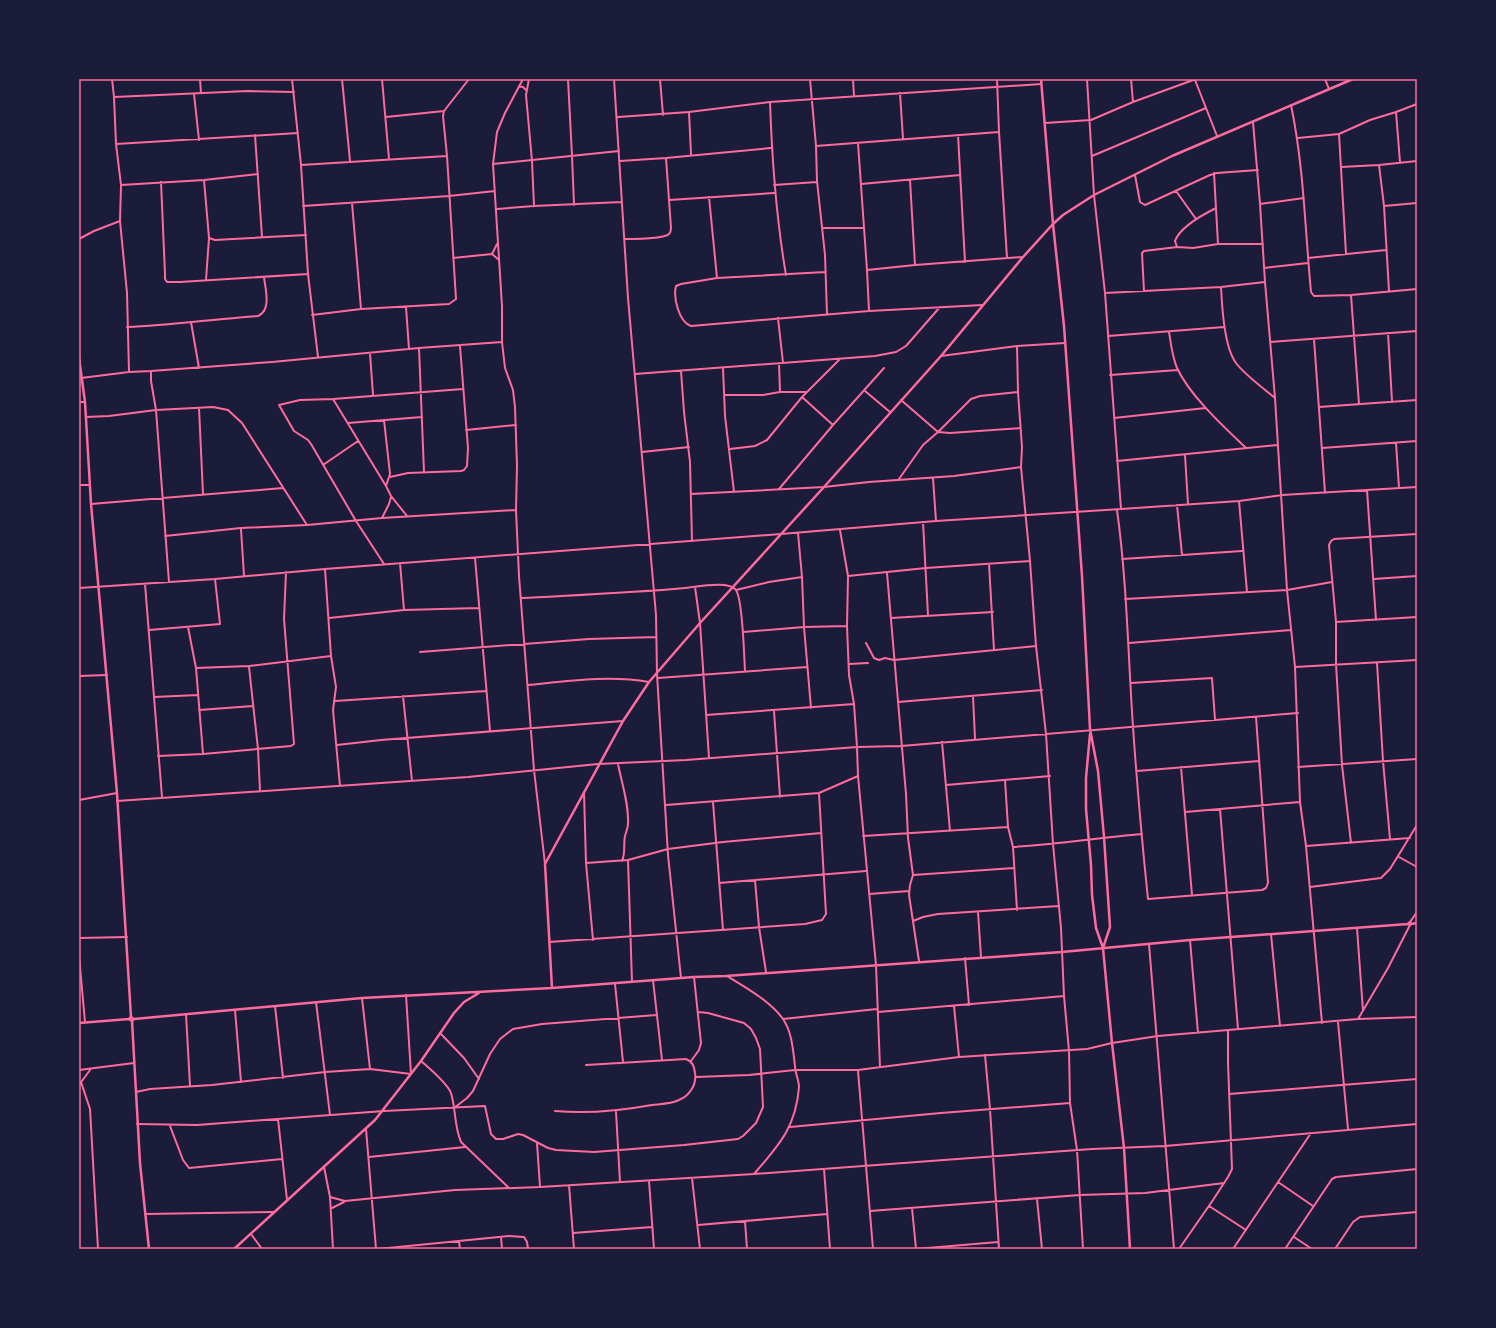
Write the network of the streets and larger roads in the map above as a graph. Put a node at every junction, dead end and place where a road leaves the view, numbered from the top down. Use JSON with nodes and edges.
{"nodes":[{"id":1,"x":112,"y":79,"type":"edge"},
{"id":2,"x":200,"y":79,"type":"edge"},
{"id":3,"x":292,"y":79,"type":"edge"},
{"id":4,"x":342,"y":79,"type":"edge"},
{"id":5,"x":382,"y":79,"type":"edge"},
{"id":6,"x":469,"y":79,"type":"edge"},
{"id":7,"x":523,"y":79,"type":"edge"},
{"id":8,"x":529,"y":79,"type":"edge"},
{"id":9,"x":568,"y":79,"type":"edge"},
{"id":10,"x":614,"y":79,"type":"edge"},
{"id":11,"x":660,"y":79,"type":"edge"},
{"id":12,"x":810,"y":79,"type":"edge"},
{"id":13,"x":853,"y":79,"type":"edge"},
{"id":14,"x":997,"y":79,"type":"edge"},
{"id":15,"x":1041,"y":79,"type":"edge"},
{"id":16,"x":1087,"y":79,"type":"edge"},
{"id":17,"x":1130,"y":79,"type":"edge"},
{"id":18,"x":1195,"y":79,"type":"edge"},
{"id":19,"x":1325,"y":79,"type":"edge"},
{"id":20,"x":1353,"y":79,"type":"edge"},
{"id":21,"x":1041,"y":84,"type":"junction"},
{"id":22,"x":519,"y":86,"type":"junction"},
{"id":23,"x":997,"y":86,"type":"junction"},
{"id":24,"x":1329,"y":89,"type":"junction"},
{"id":25,"x":526,"y":90,"type":"junction"},
{"id":26,"x":294,"y":92,"type":"junction"},
{"id":27,"x":201,"y":93,"type":"junction"},
{"id":28,"x":900,"y":93,"type":"junction"},
{"id":29,"x":194,"y":94,"type":"junction"},
{"id":30,"x":854,"y":96,"type":"junction"},
{"id":31,"x":114,"y":97,"type":"junction"},
{"id":32,"x":811,"y":99,"type":"junction"},
{"id":33,"x":770,"y":102,"type":"junction"},
{"id":34,"x":1133,"y":102,"type":"junction"},
{"id":35,"x":1417,"y":104,"type":"edge"},
{"id":36,"x":1291,"y":105,"type":"junction"},
{"id":37,"x":1206,"y":108,"type":"junction"},
{"id":38,"x":444,"y":110,"type":"junction"},
{"id":39,"x":689,"y":112,"type":"junction"},
{"id":40,"x":1396,"y":112,"type":"junction"},
{"id":41,"x":663,"y":115,"type":"junction"},
{"id":42,"x":386,"y":117,"type":"junction"},
{"id":43,"x":618,"y":117,"type":"junction"},
{"id":44,"x":1091,"y":120,"type":"junction"},
{"id":45,"x":1253,"y":121,"type":"junction"},
{"id":46,"x":1045,"y":123,"type":"junction"},
{"id":47,"x":999,"y":132,"type":"junction"},
{"id":48,"x":298,"y":133,"type":"junction"},
{"id":49,"x":1339,"y":134,"type":"junction"},
{"id":50,"x":255,"y":135,"type":"junction"},
{"id":51,"x":958,"y":135,"type":"junction"},
{"id":52,"x":1217,"y":136,"type":"junction"},
{"id":53,"x":1298,"y":138,"type":"junction"},
{"id":54,"x":903,"y":139,"type":"junction"},
{"id":55,"x":199,"y":140,"type":"junction"},
{"id":56,"x":858,"y":143,"type":"junction"},
{"id":57,"x":116,"y":144,"type":"junction"},
{"id":58,"x":816,"y":146,"type":"junction"},
{"id":59,"x":771,"y":148,"type":"junction"},
{"id":60,"x":619,"y":151,"type":"junction"},
{"id":61,"x":691,"y":154,"type":"junction"},
{"id":62,"x":447,"y":156,"type":"junction"},
{"id":63,"x":572,"y":156,"type":"junction"},
{"id":64,"x":1092,"y":156,"type":"junction"},
{"id":65,"x":666,"y":158,"type":"junction"},
{"id":66,"x":389,"y":159,"type":"junction"},
{"id":67,"x":620,"y":160,"type":"junction"},
{"id":68,"x":532,"y":161,"type":"junction"},
{"id":69,"x":1417,"y":161,"type":"edge"},
{"id":70,"x":350,"y":162,"type":"junction"},
{"id":71,"x":1400,"y":162,"type":"junction"},
{"id":72,"x":493,"y":164,"type":"junction"},
{"id":73,"x":301,"y":165,"type":"junction"},
{"id":74,"x":1379,"y":165,"type":"junction"},
{"id":75,"x":1341,"y":167,"type":"junction"},
{"id":76,"x":1258,"y":170,"type":"junction"},
{"id":77,"x":1214,"y":173,"type":"junction"},
{"id":78,"x":258,"y":174,"type":"junction"},
{"id":79,"x":1134,"y":174,"type":"junction"},
{"id":80,"x":960,"y":175,"type":"junction"},
{"id":81,"x":204,"y":180,"type":"junction"},
{"id":82,"x":910,"y":180,"type":"junction"},
{"id":83,"x":161,"y":182,"type":"junction"},
{"id":84,"x":817,"y":182,"type":"junction"},
{"id":85,"x":861,"y":184,"type":"junction"},
{"id":86,"x":121,"y":185,"type":"junction"},
{"id":87,"x":774,"y":185,"type":"junction"},
{"id":88,"x":495,"y":191,"type":"junction"},
{"id":89,"x":1176,"y":191,"type":"junction"},
{"id":90,"x":774,"y":194,"type":"junction"},
{"id":91,"x":1094,"y":195,"type":"junction"},
{"id":92,"x":449,"y":196,"type":"junction"},
{"id":93,"x":709,"y":197,"type":"junction"},
{"id":94,"x":1304,"y":198,"type":"junction"},
{"id":95,"x":669,"y":200,"type":"junction"},
{"id":96,"x":621,"y":202,"type":"junction"},
{"id":97,"x":352,"y":203,"type":"junction"},
{"id":98,"x":1417,"y":203,"type":"edge"},
{"id":99,"x":1260,"y":204,"type":"junction"},
{"id":100,"x":574,"y":205,"type":"junction"},
{"id":101,"x":303,"y":206,"type":"junction"},
{"id":102,"x":534,"y":206,"type":"junction"},
{"id":103,"x":1384,"y":206,"type":"junction"},
{"id":104,"x":1216,"y":208,"type":"junction"},
{"id":105,"x":496,"y":209,"type":"junction"},
{"id":106,"x":1196,"y":220,"type":"junction"},
{"id":107,"x":120,"y":221,"type":"junction"},
{"id":108,"x":1053,"y":224,"type":"junction"},
{"id":109,"x":822,"y":228,"type":"junction"},
{"id":110,"x":864,"y":228,"type":"junction"},
{"id":111,"x":306,"y":235,"type":"junction"},
{"id":112,"x":262,"y":237,"type":"junction"},
{"id":113,"x":79,"y":238,"type":"edge"},
{"id":114,"x":209,"y":238,"type":"junction"},
{"id":115,"x":624,"y":239,"type":"junction"},
{"id":116,"x":498,"y":243,"type":"junction"},
{"id":117,"x":1218,"y":244,"type":"junction"},
{"id":118,"x":1262,"y":244,"type":"junction"},
{"id":119,"x":1177,"y":247,"type":"junction"},
{"id":120,"x":1386,"y":250,"type":"junction"},
{"id":121,"x":492,"y":254,"type":"junction"},
{"id":122,"x":1346,"y":254,"type":"junction"},
{"id":123,"x":1023,"y":257,"type":"junction"},
{"id":124,"x":453,"y":258,"type":"junction"},
{"id":125,"x":1007,"y":258,"type":"junction"},
{"id":126,"x":1308,"y":258,"type":"junction"},
{"id":127,"x":500,"y":261,"type":"junction"},
{"id":128,"x":965,"y":262,"type":"junction"},
{"id":129,"x":1308,"y":263,"type":"junction"},
{"id":130,"x":915,"y":265,"type":"junction"},
{"id":131,"x":1264,"y":268,"type":"junction"},
{"id":132,"x":867,"y":270,"type":"junction"},
{"id":133,"x":825,"y":272,"type":"junction"},
{"id":134,"x":308,"y":274,"type":"junction"},
{"id":135,"x":786,"y":274,"type":"junction"},
{"id":136,"x":264,"y":277,"type":"junction"},
{"id":137,"x":717,"y":278,"type":"junction"},
{"id":138,"x":206,"y":280,"type":"junction"},
{"id":139,"x":1265,"y":282,"type":"junction"},
{"id":140,"x":1221,"y":287,"type":"junction"},
{"id":141,"x":1417,"y":289,"type":"edge"},
{"id":142,"x":1144,"y":291,"type":"junction"},
{"id":143,"x":1389,"y":291,"type":"junction"},
{"id":144,"x":1105,"y":293,"type":"junction"},
{"id":145,"x":1351,"y":295,"type":"junction"},
{"id":146,"x":983,"y":305,"type":"junction"},
{"id":147,"x":406,"y":307,"type":"junction"},
{"id":148,"x":940,"y":307,"type":"junction"},
{"id":149,"x":361,"y":310,"type":"junction"},
{"id":150,"x":869,"y":311,"type":"junction"},
{"id":151,"x":828,"y":314,"type":"junction"},
{"id":152,"x":312,"y":315,"type":"junction"},
{"id":153,"x":778,"y":318,"type":"junction"},
{"id":154,"x":191,"y":322,"type":"junction"},
{"id":155,"x":127,"y":327,"type":"junction"},
{"id":156,"x":1224,"y":327,"type":"junction"},
{"id":157,"x":1417,"y":330,"type":"edge"},
{"id":158,"x":1169,"y":332,"type":"junction"},
{"id":159,"x":1388,"y":333,"type":"junction"},
{"id":160,"x":1108,"y":336,"type":"junction"},
{"id":161,"x":1354,"y":336,"type":"junction"},
{"id":162,"x":1314,"y":339,"type":"junction"},
{"id":163,"x":502,"y":342,"type":"junction"},
{"id":164,"x":1270,"y":342,"type":"junction"},
{"id":165,"x":1065,"y":343,"type":"junction"},
{"id":166,"x":460,"y":345,"type":"junction"},
{"id":167,"x":1017,"y":346,"type":"junction"},
{"id":168,"x":419,"y":348,"type":"junction"},
{"id":169,"x":409,"y":349,"type":"junction"},
{"id":170,"x":370,"y":353,"type":"junction"},
{"id":171,"x":941,"y":356,"type":"junction"},
{"id":172,"x":318,"y":357,"type":"junction"},
{"id":173,"x":79,"y":358,"type":"edge"},
{"id":174,"x":840,"y":358,"type":"junction"},
{"id":175,"x":779,"y":363,"type":"junction"},
{"id":176,"x":783,"y":363,"type":"junction"},
{"id":177,"x":199,"y":368,"type":"junction"},
{"id":178,"x":723,"y":368,"type":"junction"},
{"id":179,"x":884,"y":368,"type":"dead end"},
{"id":180,"x":1178,"y":370,"type":"junction"},
{"id":181,"x":151,"y":371,"type":"junction"},
{"id":182,"x":681,"y":371,"type":"junction"},
{"id":183,"x":129,"y":372,"type":"junction"},
{"id":184,"x":635,"y":374,"type":"junction"},
{"id":185,"x":1110,"y":375,"type":"junction"},
{"id":186,"x":81,"y":378,"type":"junction"},
{"id":187,"x":463,"y":389,"type":"junction"},
{"id":188,"x":865,"y":391,"type":"junction"},
{"id":189,"x":421,"y":392,"type":"junction"},
{"id":190,"x":780,"y":392,"type":"junction"},
{"id":191,"x":808,"y":392,"type":"junction"},
{"id":192,"x":1018,"y":392,"type":"junction"},
{"id":193,"x":725,"y":395,"type":"junction"},
{"id":194,"x":373,"y":396,"type":"junction"},
{"id":195,"x":802,"y":397,"type":"junction"},
{"id":196,"x":1275,"y":398,"type":"junction"},
{"id":197,"x":333,"y":399,"type":"junction"},
{"id":198,"x":901,"y":400,"type":"junction"},
{"id":199,"x":1417,"y":400,"type":"edge"},
{"id":200,"x":79,"y":402,"type":"edge"},
{"id":201,"x":85,"y":402,"type":"junction"},
{"id":202,"x":1392,"y":402,"type":"junction"},
{"id":203,"x":1359,"y":404,"type":"junction"},
{"id":204,"x":1319,"y":407,"type":"junction"},
{"id":205,"x":199,"y":408,"type":"junction"},
{"id":206,"x":1206,"y":408,"type":"junction"},
{"id":207,"x":156,"y":410,"type":"junction"},
{"id":208,"x":890,"y":412,"type":"junction"},
{"id":209,"x":86,"y":417,"type":"junction"},
{"id":210,"x":422,"y":417,"type":"junction"},
{"id":211,"x":1114,"y":418,"type":"junction"},
{"id":212,"x":384,"y":420,"type":"junction"},
{"id":213,"x":348,"y":423,"type":"junction"},
{"id":214,"x":516,"y":424,"type":"junction"},
{"id":215,"x":833,"y":425,"type":"junction"},
{"id":216,"x":1020,"y":428,"type":"junction"},
{"id":217,"x":466,"y":430,"type":"junction"},
{"id":218,"x":938,"y":432,"type":"junction"},
{"id":219,"x":359,"y":440,"type":"junction"},
{"id":220,"x":1417,"y":441,"type":"edge"},
{"id":221,"x":1396,"y":443,"type":"junction"},
{"id":222,"x":1277,"y":445,"type":"junction"},
{"id":223,"x":689,"y":447,"type":"junction"},
{"id":224,"x":1246,"y":448,"type":"junction"},
{"id":225,"x":1322,"y":448,"type":"junction"},
{"id":226,"x":730,"y":449,"type":"junction"},
{"id":227,"x":642,"y":452,"type":"junction"},
{"id":228,"x":1185,"y":455,"type":"junction"},
{"id":229,"x":1117,"y":461,"type":"junction"},
{"id":230,"x":323,"y":465,"type":"junction"},
{"id":231,"x":1021,"y":466,"type":"junction"},
{"id":232,"x":424,"y":472,"type":"junction"},
{"id":233,"x":390,"y":477,"type":"junction"},
{"id":234,"x":933,"y":478,"type":"junction"},
{"id":235,"x":899,"y":479,"type":"junction"},
{"id":236,"x":90,"y":484,"type":"junction"},
{"id":237,"x":79,"y":485,"type":"edge"},
{"id":238,"x":386,"y":486,"type":"junction"},
{"id":239,"x":824,"y":487,"type":"junction"},
{"id":240,"x":1417,"y":487,"type":"edge"},
{"id":241,"x":283,"y":488,"type":"junction"},
{"id":242,"x":1399,"y":488,"type":"junction"},
{"id":243,"x":779,"y":489,"type":"junction"},
{"id":244,"x":1367,"y":490,"type":"junction"},
{"id":245,"x":734,"y":492,"type":"junction"},
{"id":246,"x":1325,"y":493,"type":"junction"},
{"id":247,"x":203,"y":494,"type":"junction"},
{"id":248,"x":691,"y":494,"type":"junction"},
{"id":249,"x":1282,"y":495,"type":"junction"},
{"id":250,"x":391,"y":496,"type":"junction"},
{"id":251,"x":162,"y":498,"type":"junction"},
{"id":252,"x":1239,"y":501,"type":"junction"},
{"id":253,"x":91,"y":504,"type":"junction"},
{"id":254,"x":1188,"y":504,"type":"junction"},
{"id":255,"x":1177,"y":505,"type":"junction"},
{"id":256,"x":1121,"y":509,"type":"junction"},
{"id":257,"x":516,"y":510,"type":"junction"},
{"id":258,"x":1117,"y":510,"type":"junction"},
{"id":259,"x":1078,"y":512,"type":"junction"},
{"id":260,"x":1026,"y":515,"type":"junction"},
{"id":261,"x":407,"y":517,"type":"junction"},
{"id":262,"x":382,"y":518,"type":"junction"},
{"id":263,"x":356,"y":521,"type":"junction"},
{"id":264,"x":936,"y":521,"type":"junction"},
{"id":265,"x":923,"y":522,"type":"junction"},
{"id":266,"x":308,"y":525,"type":"junction"},
{"id":267,"x":241,"y":528,"type":"junction"},
{"id":268,"x":840,"y":530,"type":"junction"},
{"id":269,"x":798,"y":533,"type":"junction"},
{"id":270,"x":782,"y":534,"type":"junction"},
{"id":271,"x":1417,"y":534,"type":"edge"},
{"id":272,"x":165,"y":536,"type":"junction"},
{"id":273,"x":1371,"y":536,"type":"junction"},
{"id":274,"x":692,"y":541,"type":"junction"},
{"id":275,"x":650,"y":544,"type":"junction"},
{"id":276,"x":1242,"y":551,"type":"junction"},
{"id":277,"x":518,"y":555,"type":"junction"},
{"id":278,"x":1182,"y":555,"type":"junction"},
{"id":279,"x":475,"y":558,"type":"junction"},
{"id":280,"x":1122,"y":559,"type":"junction"},
{"id":281,"x":1030,"y":561,"type":"junction"},
{"id":282,"x":400,"y":563,"type":"junction"},
{"id":283,"x":384,"y":564,"type":"junction"},
{"id":284,"x":989,"y":564,"type":"junction"},
{"id":285,"x":926,"y":568,"type":"junction"},
{"id":286,"x":325,"y":569,"type":"junction"},
{"id":287,"x":286,"y":572,"type":"junction"},
{"id":288,"x":887,"y":573,"type":"junction"},
{"id":289,"x":244,"y":576,"type":"junction"},
{"id":290,"x":848,"y":576,"type":"junction"},
{"id":291,"x":1417,"y":576,"type":"edge"},
{"id":292,"x":802,"y":577,"type":"junction"},
{"id":293,"x":215,"y":579,"type":"junction"},
{"id":294,"x":1374,"y":579,"type":"junction"},
{"id":295,"x":169,"y":582,"type":"junction"},
{"id":296,"x":1332,"y":582,"type":"junction"},
{"id":297,"x":145,"y":584,"type":"junction"},
{"id":298,"x":732,"y":586,"type":"junction"},
{"id":299,"x":695,"y":587,"type":"junction"},
{"id":300,"x":79,"y":588,"type":"edge"},
{"id":301,"x":99,"y":588,"type":"junction"},
{"id":302,"x":736,"y":590,"type":"junction"},
{"id":303,"x":1287,"y":590,"type":"junction"},
{"id":304,"x":653,"y":591,"type":"junction"},
{"id":305,"x":1246,"y":592,"type":"junction"},
{"id":306,"x":521,"y":598,"type":"junction"},
{"id":307,"x":1125,"y":600,"type":"junction"},
{"id":308,"x":479,"y":608,"type":"junction"},
{"id":309,"x":404,"y":610,"type":"junction"},
{"id":310,"x":993,"y":612,"type":"junction"},
{"id":311,"x":928,"y":615,"type":"junction"},
{"id":312,"x":1417,"y":617,"type":"edge"},
{"id":313,"x":329,"y":618,"type":"junction"},
{"id":314,"x":891,"y":618,"type":"junction"},
{"id":315,"x":1376,"y":620,"type":"junction"},
{"id":316,"x":1336,"y":622,"type":"junction"},
{"id":317,"x":700,"y":623,"type":"junction"},
{"id":318,"x":847,"y":626,"type":"junction"},
{"id":319,"x":188,"y":627,"type":"junction"},
{"id":320,"x":804,"y":627,"type":"junction"},
{"id":321,"x":148,"y":630,"type":"junction"},
{"id":322,"x":1292,"y":630,"type":"junction"},
{"id":323,"x":743,"y":632,"type":"junction"},
{"id":324,"x":656,"y":637,"type":"junction"},
{"id":325,"x":866,"y":643,"type":"dead end"},
{"id":326,"x":1129,"y":643,"type":"junction"},
{"id":327,"x":525,"y":644,"type":"junction"},
{"id":328,"x":1036,"y":646,"type":"junction"},
{"id":329,"x":482,"y":647,"type":"junction"},
{"id":330,"x":994,"y":650,"type":"junction"},
{"id":331,"x":420,"y":652,"type":"dead end"},
{"id":332,"x":331,"y":656,"type":"junction"},
{"id":333,"x":894,"y":660,"type":"junction"},
{"id":334,"x":1417,"y":660,"type":"edge"},
{"id":335,"x":288,"y":663,"type":"junction"},
{"id":336,"x":868,"y":663,"type":"dead end"},
{"id":337,"x":1377,"y":663,"type":"junction"},
{"id":338,"x":849,"y":664,"type":"junction"},
{"id":339,"x":1336,"y":664,"type":"junction"},
{"id":340,"x":249,"y":666,"type":"junction"},
{"id":341,"x":807,"y":667,"type":"junction"},
{"id":342,"x":1295,"y":667,"type":"junction"},
{"id":343,"x":196,"y":668,"type":"junction"},
{"id":344,"x":745,"y":671,"type":"junction"},
{"id":345,"x":657,"y":674,"type":"junction"},
{"id":346,"x":703,"y":674,"type":"junction"},
{"id":347,"x":107,"y":675,"type":"junction"},
{"id":348,"x":79,"y":676,"type":"edge"},
{"id":349,"x":658,"y":678,"type":"junction"},
{"id":350,"x":649,"y":682,"type":"junction"},
{"id":351,"x":1131,"y":683,"type":"junction"},
{"id":352,"x":528,"y":685,"type":"junction"},
{"id":353,"x":1042,"y":690,"type":"junction"},
{"id":354,"x":486,"y":691,"type":"junction"},
{"id":355,"x":198,"y":694,"type":"junction"},
{"id":356,"x":403,"y":696,"type":"junction"},
{"id":357,"x":973,"y":696,"type":"junction"},
{"id":358,"x":154,"y":697,"type":"junction"},
{"id":359,"x":335,"y":701,"type":"junction"},
{"id":360,"x":898,"y":702,"type":"junction"},
{"id":361,"x":854,"y":704,"type":"junction"},
{"id":362,"x":253,"y":706,"type":"junction"},
{"id":363,"x":811,"y":708,"type":"junction"},
{"id":364,"x":199,"y":710,"type":"junction"},
{"id":365,"x":774,"y":710,"type":"junction"},
{"id":366,"x":1298,"y":714,"type":"junction"},
{"id":367,"x":706,"y":715,"type":"junction"},
{"id":368,"x":1256,"y":717,"type":"junction"},
{"id":369,"x":1215,"y":720,"type":"junction"},
{"id":370,"x":623,"y":721,"type":"junction"},
{"id":371,"x":1133,"y":726,"type":"junction"},
{"id":372,"x":532,"y":727,"type":"junction"},
{"id":373,"x":1090,"y":729,"type":"junction"},
{"id":374,"x":490,"y":731,"type":"junction"},
{"id":375,"x":1046,"y":734,"type":"junction"},
{"id":376,"x":408,"y":738,"type":"junction"},
{"id":377,"x":975,"y":740,"type":"junction"},
{"id":378,"x":942,"y":742,"type":"junction"},
{"id":379,"x":337,"y":745,"type":"junction"},
{"id":380,"x":901,"y":746,"type":"junction"},
{"id":381,"x":857,"y":747,"type":"junction"},
{"id":382,"x":258,"y":750,"type":"junction"},
{"id":383,"x":776,"y":753,"type":"junction"},
{"id":384,"x":203,"y":754,"type":"junction"},
{"id":385,"x":158,"y":756,"type":"junction"},
{"id":386,"x":710,"y":758,"type":"junction"},
{"id":387,"x":1417,"y":758,"type":"edge"},
{"id":388,"x":663,"y":761,"type":"junction"},
{"id":389,"x":1258,"y":761,"type":"junction"},
{"id":390,"x":1383,"y":761,"type":"junction"},
{"id":391,"x":598,"y":764,"type":"junction"},
{"id":392,"x":618,"y":764,"type":"junction"},
{"id":393,"x":1342,"y":765,"type":"junction"},
{"id":394,"x":1298,"y":767,"type":"junction"},
{"id":395,"x":1181,"y":768,"type":"junction"},
{"id":396,"x":534,"y":770,"type":"junction"},
{"id":397,"x":1137,"y":771,"type":"junction"},
{"id":398,"x":858,"y":776,"type":"junction"},
{"id":399,"x":1050,"y":776,"type":"junction"},
{"id":400,"x":1005,"y":780,"type":"junction"},
{"id":401,"x":412,"y":781,"type":"junction"},
{"id":402,"x":946,"y":784,"type":"junction"},
{"id":403,"x":340,"y":786,"type":"junction"},
{"id":404,"x":260,"y":791,"type":"junction"},
{"id":405,"x":584,"y":793,"type":"junction"},
{"id":406,"x":819,"y":793,"type":"junction"},
{"id":407,"x":117,"y":794,"type":"junction"},
{"id":408,"x":162,"y":797,"type":"junction"},
{"id":409,"x":780,"y":797,"type":"junction"},
{"id":410,"x":79,"y":800,"type":"edge"},
{"id":411,"x":118,"y":801,"type":"junction"},
{"id":412,"x":713,"y":802,"type":"junction"},
{"id":413,"x":1300,"y":802,"type":"junction"},
{"id":414,"x":666,"y":805,"type":"junction"},
{"id":415,"x":1261,"y":806,"type":"junction"},
{"id":416,"x":1220,"y":809,"type":"junction"},
{"id":417,"x":1185,"y":812,"type":"junction"},
{"id":418,"x":1417,"y":825,"type":"edge"},
{"id":419,"x":1008,"y":827,"type":"junction"},
{"id":420,"x":950,"y":831,"type":"junction"},
{"id":421,"x":821,"y":833,"type":"junction"},
{"id":422,"x":907,"y":834,"type":"junction"},
{"id":423,"x":1142,"y":834,"type":"junction"},
{"id":424,"x":863,"y":836,"type":"junction"},
{"id":425,"x":1104,"y":837,"type":"junction"},
{"id":426,"x":1410,"y":838,"type":"junction"},
{"id":427,"x":1390,"y":839,"type":"junction"},
{"id":428,"x":1088,"y":840,"type":"junction"},
{"id":429,"x":716,"y":843,"type":"junction"},
{"id":430,"x":1351,"y":843,"type":"junction"},
{"id":431,"x":1053,"y":844,"type":"junction"},
{"id":432,"x":1306,"y":846,"type":"junction"},
{"id":433,"x":1013,"y":847,"type":"junction"},
{"id":434,"x":668,"y":849,"type":"junction"},
{"id":435,"x":1399,"y":857,"type":"junction"},
{"id":436,"x":628,"y":860,"type":"junction"},
{"id":437,"x":622,"y":861,"type":"junction"},
{"id":438,"x":586,"y":863,"type":"junction"},
{"id":439,"x":545,"y":864,"type":"junction"},
{"id":440,"x":1417,"y":867,"type":"edge"},
{"id":441,"x":1014,"y":868,"type":"junction"},
{"id":442,"x":866,"y":871,"type":"junction"},
{"id":443,"x":825,"y":875,"type":"junction"},
{"id":444,"x":913,"y":875,"type":"junction"},
{"id":445,"x":755,"y":880,"type":"junction"},
{"id":446,"x":720,"y":883,"type":"junction"},
{"id":447,"x":1310,"y":887,"type":"junction"},
{"id":448,"x":909,"y":891,"type":"junction"},
{"id":449,"x":1227,"y":893,"type":"junction"},
{"id":450,"x":868,"y":894,"type":"junction"},
{"id":451,"x":1192,"y":895,"type":"junction"},
{"id":452,"x":1059,"y":906,"type":"junction"},
{"id":453,"x":1017,"y":910,"type":"junction"},
{"id":454,"x":978,"y":912,"type":"junction"},
{"id":455,"x":1417,"y":912,"type":"edge"},
{"id":456,"x":913,"y":921,"type":"junction"},
{"id":457,"x":1417,"y":923,"type":"edge"},
{"id":458,"x":1410,"y":924,"type":"junction"},
{"id":459,"x":759,"y":928,"type":"junction"},
{"id":460,"x":1357,"y":928,"type":"junction"},
{"id":461,"x":722,"y":931,"type":"junction"},
{"id":462,"x":1314,"y":932,"type":"junction"},
{"id":463,"x":677,"y":934,"type":"junction"},
{"id":464,"x":1271,"y":934,"type":"junction"},
{"id":465,"x":127,"y":937,"type":"junction"},
{"id":466,"x":1230,"y":937,"type":"junction"},
{"id":467,"x":79,"y":938,"type":"edge"},
{"id":468,"x":630,"y":938,"type":"junction"},
{"id":469,"x":593,"y":940,"type":"junction"},
{"id":470,"x":1190,"y":940,"type":"junction"},
{"id":471,"x":550,"y":942,"type":"junction"},
{"id":472,"x":1149,"y":944,"type":"junction"},
{"id":473,"x":1104,"y":948,"type":"junction"},
{"id":474,"x":1062,"y":952,"type":"junction"},
{"id":475,"x":79,"y":956,"type":"edge"},
{"id":476,"x":981,"y":957,"type":"junction"},
{"id":477,"x":965,"y":958,"type":"junction"},
{"id":478,"x":919,"y":961,"type":"junction"},
{"id":479,"x":876,"y":965,"type":"junction"},
{"id":480,"x":766,"y":972,"type":"junction"},
{"id":481,"x":726,"y":976,"type":"junction"},
{"id":482,"x":694,"y":977,"type":"junction"},
{"id":483,"x":681,"y":978,"type":"junction"},
{"id":484,"x":652,"y":980,"type":"junction"},
{"id":485,"x":632,"y":982,"type":"junction"},
{"id":486,"x":615,"y":984,"type":"junction"},
{"id":487,"x":552,"y":988,"type":"junction"},
{"id":488,"x":479,"y":992,"type":"junction"},
{"id":489,"x":406,"y":995,"type":"junction"},
{"id":490,"x":1064,"y":996,"type":"junction"},
{"id":491,"x":362,"y":998,"type":"junction"},
{"id":492,"x":316,"y":1002,"type":"junction"},
{"id":493,"x":969,"y":1005,"type":"junction"},
{"id":494,"x":275,"y":1006,"type":"junction"},
{"id":495,"x":954,"y":1006,"type":"junction"},
{"id":496,"x":877,"y":1009,"type":"junction"},
{"id":497,"x":235,"y":1010,"type":"junction"},
{"id":498,"x":1363,"y":1011,"type":"junction"},
{"id":499,"x":698,"y":1012,"type":"junction"},
{"id":500,"x":877,"y":1012,"type":"junction"},
{"id":501,"x":186,"y":1014,"type":"junction"},
{"id":502,"x":656,"y":1016,"type":"junction"},
{"id":503,"x":1417,"y":1017,"type":"edge"},
{"id":504,"x":618,"y":1018,"type":"junction"},
{"id":505,"x":131,"y":1019,"type":"junction"},
{"id":506,"x":783,"y":1019,"type":"junction"},
{"id":507,"x":1358,"y":1020,"type":"junction"},
{"id":508,"x":1338,"y":1022,"type":"junction"},
{"id":509,"x":85,"y":1023,"type":"junction"},
{"id":510,"x":1322,"y":1023,"type":"junction"},
{"id":511,"x":79,"y":1024,"type":"edge"},
{"id":512,"x":1280,"y":1026,"type":"junction"},
{"id":513,"x":1238,"y":1029,"type":"junction"},
{"id":514,"x":1228,"y":1030,"type":"junction"},
{"id":515,"x":440,"y":1033,"type":"junction"},
{"id":516,"x":1198,"y":1033,"type":"junction"},
{"id":517,"x":1158,"y":1036,"type":"junction"},
{"id":518,"x":1112,"y":1043,"type":"junction"},
{"id":519,"x":1069,"y":1051,"type":"junction"},
{"id":520,"x":985,"y":1055,"type":"junction"},
{"id":521,"x":959,"y":1057,"type":"junction"},
{"id":522,"x":662,"y":1060,"type":"junction"},
{"id":523,"x":422,"y":1061,"type":"junction"},
{"id":524,"x":691,"y":1061,"type":"junction"},
{"id":525,"x":623,"y":1062,"type":"junction"},
{"id":526,"x":134,"y":1063,"type":"junction"},
{"id":527,"x":586,"y":1065,"type":"dead end"},
{"id":528,"x":880,"y":1067,"type":"junction"},
{"id":529,"x":90,"y":1069,"type":"junction"},
{"id":530,"x":79,"y":1070,"type":"edge"},
{"id":531,"x":370,"y":1070,"type":"junction"},
{"id":532,"x":795,"y":1070,"type":"junction"},
{"id":533,"x":858,"y":1070,"type":"junction"},
{"id":534,"x":325,"y":1072,"type":"junction"},
{"id":535,"x":412,"y":1074,"type":"junction"},
{"id":536,"x":760,"y":1074,"type":"junction"},
{"id":537,"x":696,"y":1077,"type":"junction"},
{"id":538,"x":283,"y":1078,"type":"junction"},
{"id":539,"x":479,"y":1079,"type":"junction"},
{"id":540,"x":1417,"y":1079,"type":"edge"},
{"id":541,"x":81,"y":1082,"type":"junction"},
{"id":542,"x":241,"y":1082,"type":"junction"},
{"id":543,"x":79,"y":1085,"type":"edge"},
{"id":544,"x":1344,"y":1085,"type":"junction"},
{"id":545,"x":190,"y":1086,"type":"junction"},
{"id":546,"x":136,"y":1092,"type":"junction"},
{"id":547,"x":1229,"y":1094,"type":"junction"},
{"id":548,"x":1070,"y":1103,"type":"junction"},
{"id":549,"x":453,"y":1108,"type":"junction"},
{"id":550,"x":990,"y":1109,"type":"junction"},
{"id":551,"x":384,"y":1111,"type":"junction"},
{"id":552,"x":555,"y":1111,"type":"dead end"},
{"id":553,"x":616,"y":1111,"type":"junction"},
{"id":554,"x":330,"y":1115,"type":"junction"},
{"id":555,"x":278,"y":1119,"type":"junction"},
{"id":556,"x":862,"y":1121,"type":"junction"},
{"id":557,"x":137,"y":1124,"type":"junction"},
{"id":558,"x":1417,"y":1124,"type":"edge"},
{"id":559,"x":170,"y":1126,"type":"junction"},
{"id":560,"x":789,"y":1127,"type":"junction"},
{"id":561,"x":366,"y":1128,"type":"junction"},
{"id":562,"x":1348,"y":1129,"type":"junction"},
{"id":563,"x":1311,"y":1133,"type":"junction"},
{"id":564,"x":1232,"y":1140,"type":"junction"},
{"id":565,"x":537,"y":1142,"type":"junction"},
{"id":566,"x":1165,"y":1146,"type":"junction"},
{"id":567,"x":466,"y":1147,"type":"junction"},
{"id":568,"x":1124,"y":1148,"type":"junction"},
{"id":569,"x":618,"y":1150,"type":"junction"},
{"id":570,"x":1077,"y":1150,"type":"junction"},
{"id":571,"x":369,"y":1157,"type":"junction"},
{"id":572,"x":993,"y":1157,"type":"junction"},
{"id":573,"x":282,"y":1159,"type":"junction"},
{"id":574,"x":867,"y":1165,"type":"junction"},
{"id":575,"x":324,"y":1167,"type":"junction"},
{"id":576,"x":824,"y":1169,"type":"junction"},
{"id":577,"x":1417,"y":1169,"type":"edge"},
{"id":578,"x":754,"y":1174,"type":"junction"},
{"id":579,"x":692,"y":1178,"type":"junction"},
{"id":580,"x":649,"y":1180,"type":"junction"},
{"id":581,"x":620,"y":1182,"type":"junction"},
{"id":582,"x":1278,"y":1182,"type":"junction"},
{"id":583,"x":1224,"y":1183,"type":"junction"},
{"id":584,"x":569,"y":1185,"type":"junction"},
{"id":585,"x":540,"y":1187,"type":"junction"},
{"id":586,"x":510,"y":1189,"type":"junction"},
{"id":587,"x":1169,"y":1190,"type":"junction"},
{"id":588,"x":1126,"y":1193,"type":"junction"},
{"id":589,"x":1080,"y":1195,"type":"junction"},
{"id":590,"x":330,"y":1197,"type":"junction"},
{"id":591,"x":372,"y":1199,"type":"junction"},
{"id":592,"x":1037,"y":1199,"type":"junction"},
{"id":593,"x":287,"y":1200,"type":"junction"},
{"id":594,"x":345,"y":1201,"type":"junction"},
{"id":595,"x":996,"y":1202,"type":"junction"},
{"id":596,"x":1209,"y":1206,"type":"junction"},
{"id":597,"x":1313,"y":1206,"type":"junction"},
{"id":598,"x":332,"y":1208,"type":"junction"},
{"id":599,"x":912,"y":1208,"type":"junction"},
{"id":600,"x":870,"y":1211,"type":"junction"},
{"id":601,"x":275,"y":1212,"type":"junction"},
{"id":602,"x":1417,"y":1212,"type":"edge"},
{"id":603,"x":145,"y":1214,"type":"junction"},
{"id":604,"x":827,"y":1214,"type":"junction"},
{"id":605,"x":744,"y":1221,"type":"junction"},
{"id":606,"x":698,"y":1225,"type":"junction"},
{"id":607,"x":652,"y":1227,"type":"junction"},
{"id":608,"x":1246,"y":1230,"type":"junction"},
{"id":609,"x":573,"y":1233,"type":"junction"},
{"id":610,"x":250,"y":1234,"type":"junction"},
{"id":611,"x":501,"y":1237,"type":"junction"},
{"id":612,"x":1294,"y":1237,"type":"junction"},
{"id":613,"x":459,"y":1241,"type":"junction"},
{"id":614,"x":998,"y":1242,"type":"junction"},
{"id":615,"x":420,"y":1245,"type":"junction"},
{"id":616,"x":958,"y":1245,"type":"junction"},
{"id":617,"x":98,"y":1249,"type":"edge"},
{"id":618,"x":149,"y":1249,"type":"edge"},
{"id":619,"x":234,"y":1249,"type":"edge"},
{"id":620,"x":262,"y":1249,"type":"edge"},
{"id":621,"x":333,"y":1249,"type":"edge"},
{"id":622,"x":377,"y":1249,"type":"edge"},
{"id":623,"x":421,"y":1249,"type":"edge"},
{"id":624,"x":460,"y":1249,"type":"edge"},
{"id":625,"x":502,"y":1249,"type":"edge"},
{"id":626,"x":528,"y":1249,"type":"edge"},
{"id":627,"x":563,"y":1249,"type":"edge"},
{"id":628,"x":574,"y":1249,"type":"edge"},
{"id":629,"x":654,"y":1249,"type":"edge"},
{"id":630,"x":700,"y":1249,"type":"edge"},
{"id":631,"x":747,"y":1249,"type":"edge"},
{"id":632,"x":830,"y":1249,"type":"edge"},
{"id":633,"x":873,"y":1249,"type":"edge"},
{"id":634,"x":916,"y":1249,"type":"edge"},
{"id":635,"x":958,"y":1249,"type":"edge"},
{"id":636,"x":999,"y":1249,"type":"edge"},
{"id":637,"x":1042,"y":1249,"type":"edge"},
{"id":638,"x":1083,"y":1249,"type":"edge"},
{"id":639,"x":1130,"y":1249,"type":"edge"},
{"id":640,"x":1174,"y":1249,"type":"edge"},
{"id":641,"x":1179,"y":1249,"type":"edge"},
{"id":642,"x":1234,"y":1249,"type":"edge"},
{"id":643,"x":1285,"y":1249,"type":"edge"},
{"id":644,"x":1312,"y":1249,"type":"edge"},
{"id":645,"x":1335,"y":1249,"type":"edge"}],
"edges":[{"from":1,"to":31,"type":"street"},
{"from":2,"to":27,"type":"street"},
{"from":3,"to":26,"type":"street"},
{"from":4,"to":70,"type":"street"},
{"from":5,"to":42,"type":"street"},
{"from":6,"to":38,"type":"street"},
{"from":7,"to":22,"type":"street"},
{"from":8,"to":25,"type":"street"},
{"from":9,"to":63,"type":"street"},
{"from":10,"to":43,"type":"street"},
{"from":11,"to":41,"type":"street"},
{"from":12,"to":32,"type":"street"},
{"from":13,"to":30,"type":"street"},
{"from":14,"to":23,"type":"street"},
{"from":15,"to":21,"type":"street"},
{"from":16,"to":44,"type":"street"},
{"from":17,"to":34,"type":"street"},
{"from":18,"to":34,"type":"street"},
{"from":18,"to":37,"type":"street"},
{"from":19,"to":24,"type":"street"},
{"from":20,"to":24,"type":"street"},
{"from":21,"to":23,"type":"street"},
{"from":21,"to":46,"type":"street"},
{"from":22,"to":25,"type":"street"},
{"from":22,"to":72,"type":"street"},
{"from":23,"to":28,"type":"street"},
{"from":23,"to":47,"type":"street"},
{"from":24,"to":36,"type":"street"},
{"from":25,"to":68,"type":"street"},
{"from":26,"to":27,"type":"street"},
{"from":26,"to":48,"type":"street"},
{"from":27,"to":29,"type":"street"},
{"from":28,"to":30,"type":"street"},
{"from":28,"to":54,"type":"street"},
{"from":29,"to":31,"type":"street"},
{"from":29,"to":55,"type":"street"},
{"from":30,"to":32,"type":"street"},
{"from":31,"to":57,"type":"street"},
{"from":32,"to":33,"type":"street"},
{"from":32,"to":58,"type":"street"},
{"from":33,"to":39,"type":"street"},
{"from":33,"to":59,"type":"street"},
{"from":34,"to":44,"type":"street"},
{"from":35,"to":40,"type":"street"},
{"from":36,"to":45,"type":"street"},
{"from":36,"to":53,"type":"street"},
{"from":37,"to":52,"type":"street"},
{"from":37,"to":64,"type":"street"},
{"from":38,"to":42,"type":"street"},
{"from":38,"to":62,"type":"street"},
{"from":39,"to":41,"type":"street"},
{"from":39,"to":61,"type":"street"},
{"from":40,"to":49,"type":"street"},
{"from":40,"to":71,"type":"street"},
{"from":41,"to":43,"type":"street"},
{"from":42,"to":66,"type":"street"},
{"from":43,"to":60,"type":"street"},
{"from":44,"to":46,"type":"street"},
{"from":44,"to":64,"type":"street"},
{"from":45,"to":52,"type":"street"},
{"from":45,"to":76,"type":"street"},
{"from":46,"to":108,"type":"street"},
{"from":47,"to":51,"type":"street"},
{"from":47,"to":125,"type":"street"},
{"from":48,"to":50,"type":"street"},
{"from":48,"to":73,"type":"street"},
{"from":49,"to":53,"type":"street"},
{"from":49,"to":75,"type":"street"},
{"from":50,"to":55,"type":"street"},
{"from":50,"to":78,"type":"street"},
{"from":51,"to":54,"type":"street"},
{"from":51,"to":80,"type":"street"},
{"from":52,"to":79,"type":"street"},
{"from":53,"to":94,"type":"street"},
{"from":54,"to":56,"type":"street"},
{"from":55,"to":57,"type":"street"},
{"from":56,"to":58,"type":"street"},
{"from":56,"to":85,"type":"street"},
{"from":57,"to":86,"type":"street"},
{"from":58,"to":84,"type":"street"},
{"from":59,"to":61,"type":"street"},
{"from":59,"to":87,"type":"street"},
{"from":60,"to":63,"type":"street"},
{"from":60,"to":67,"type":"street"},
{"from":61,"to":65,"type":"street"},
{"from":62,"to":66,"type":"street"},
{"from":62,"to":92,"type":"street"},
{"from":63,"to":68,"type":"street"},
{"from":63,"to":100,"type":"street"},
{"from":64,"to":91,"type":"street"},
{"from":65,"to":67,"type":"street"},
{"from":65,"to":95,"type":"street"},
{"from":66,"to":70,"type":"street"},
{"from":67,"to":96,"type":"street"},
{"from":68,"to":72,"type":"street"},
{"from":68,"to":102,"type":"street"},
{"from":69,"to":71,"type":"street"},
{"from":70,"to":73,"type":"street"},
{"from":71,"to":74,"type":"street"},
{"from":72,"to":88,"type":"street"},
{"from":73,"to":101,"type":"street"},
{"from":74,"to":75,"type":"street"},
{"from":74,"to":103,"type":"street"},
{"from":75,"to":122,"type":"street"},
{"from":76,"to":77,"type":"street"},
{"from":76,"to":99,"type":"street"},
{"from":77,"to":89,"type":"street"},
{"from":77,"to":104,"type":"street"},
{"from":78,"to":81,"type":"street"},
{"from":78,"to":112,"type":"street"},
{"from":79,"to":89,"type":"street"},
{"from":79,"to":91,"type":"street"},
{"from":80,"to":82,"type":"street"},
{"from":80,"to":128,"type":"street"},
{"from":81,"to":83,"type":"street"},
{"from":81,"to":114,"type":"street"},
{"from":82,"to":85,"type":"street"},
{"from":82,"to":130,"type":"street"},
{"from":83,"to":86,"type":"street"},
{"from":83,"to":138,"type":"street"},
{"from":84,"to":87,"type":"street"},
{"from":84,"to":109,"type":"street"},
{"from":85,"to":110,"type":"street"},
{"from":86,"to":107,"type":"street"},
{"from":87,"to":90,"type":"street"},
{"from":88,"to":92,"type":"street"},
{"from":88,"to":105,"type":"street"},
{"from":89,"to":106,"type":"street"},
{"from":90,"to":93,"type":"street"},
{"from":90,"to":135,"type":"street"},
{"from":91,"to":108,"type":"street"},
{"from":91,"to":144,"type":"street"},
{"from":92,"to":97,"type":"street"},
{"from":92,"to":124,"type":"street"},
{"from":93,"to":95,"type":"street"},
{"from":93,"to":137,"type":"street"},
{"from":94,"to":99,"type":"street"},
{"from":94,"to":126,"type":"street"},
{"from":95,"to":115,"type":"street"},
{"from":96,"to":100,"type":"street"},
{"from":96,"to":115,"type":"street"},
{"from":97,"to":101,"type":"street"},
{"from":97,"to":149,"type":"street"},
{"from":98,"to":103,"type":"street"},
{"from":99,"to":118,"type":"street"},
{"from":100,"to":102,"type":"street"},
{"from":101,"to":111,"type":"street"},
{"from":102,"to":105,"type":"street"},
{"from":103,"to":120,"type":"street"},
{"from":104,"to":106,"type":"street"},
{"from":104,"to":117,"type":"street"},
{"from":105,"to":116,"type":"street"},
{"from":106,"to":119,"type":"street"},
{"from":107,"to":113,"type":"street"},
{"from":107,"to":155,"type":"street"},
{"from":108,"to":123,"type":"street"},
{"from":108,"to":165,"type":"street"},
{"from":109,"to":110,"type":"street"},
{"from":109,"to":133,"type":"street"},
{"from":110,"to":132,"type":"street"},
{"from":111,"to":112,"type":"street"},
{"from":111,"to":134,"type":"street"},
{"from":112,"to":114,"type":"street"},
{"from":114,"to":138,"type":"street"},
{"from":115,"to":184,"type":"street"},
{"from":116,"to":121,"type":"street"},
{"from":116,"to":127,"type":"street"},
{"from":117,"to":118,"type":"street"},
{"from":117,"to":119,"type":"street"},
{"from":118,"to":131,"type":"street"},
{"from":119,"to":142,"type":"street"},
{"from":120,"to":122,"type":"street"},
{"from":120,"to":143,"type":"street"},
{"from":121,"to":124,"type":"street"},
{"from":121,"to":127,"type":"street"},
{"from":122,"to":126,"type":"street"},
{"from":123,"to":125,"type":"street"},
{"from":123,"to":146,"type":"street"},
{"from":124,"to":147,"type":"street"},
{"from":125,"to":128,"type":"street"},
{"from":126,"to":129,"type":"street"},
{"from":127,"to":163,"type":"street"},
{"from":128,"to":130,"type":"street"},
{"from":129,"to":131,"type":"street"},
{"from":129,"to":145,"type":"street"},
{"from":130,"to":132,"type":"street"},
{"from":131,"to":139,"type":"street"},
{"from":132,"to":150,"type":"street"},
{"from":133,"to":135,"type":"street"},
{"from":133,"to":151,"type":"street"},
{"from":134,"to":136,"type":"street"},
{"from":134,"to":152,"type":"street"},
{"from":135,"to":137,"type":"street"},
{"from":136,"to":138,"type":"street"},
{"from":136,"to":154,"type":"street"},
{"from":137,"to":153,"type":"street"},
{"from":139,"to":140,"type":"street"},
{"from":139,"to":164,"type":"street"},
{"from":140,"to":142,"type":"street"},
{"from":140,"to":156,"type":"street"},
{"from":141,"to":143,"type":"street"},
{"from":142,"to":144,"type":"street"},
{"from":143,"to":145,"type":"street"},
{"from":144,"to":160,"type":"street"},
{"from":145,"to":161,"type":"street"},
{"from":146,"to":148,"type":"street"},
{"from":146,"to":171,"type":"street"},
{"from":147,"to":149,"type":"street"},
{"from":147,"to":169,"type":"street"},
{"from":148,"to":150,"type":"street"},
{"from":148,"to":174,"type":"street"},
{"from":149,"to":152,"type":"street"},
{"from":150,"to":151,"type":"street"},
{"from":151,"to":153,"type":"street"},
{"from":152,"to":172,"type":"street"},
{"from":153,"to":176,"type":"street"},
{"from":154,"to":155,"type":"street"},
{"from":154,"to":177,"type":"street"},
{"from":155,"to":183,"type":"street"},
{"from":156,"to":158,"type":"street"},
{"from":156,"to":196,"type":"street"},
{"from":157,"to":159,"type":"street"},
{"from":158,"to":160,"type":"street"},
{"from":158,"to":180,"type":"street"},
{"from":159,"to":161,"type":"street"},
{"from":159,"to":202,"type":"street"},
{"from":160,"to":185,"type":"street"},
{"from":161,"to":162,"type":"street"},
{"from":161,"to":203,"type":"street"},
{"from":162,"to":164,"type":"street"},
{"from":162,"to":204,"type":"street"},
{"from":163,"to":166,"type":"street"},
{"from":163,"to":214,"type":"street"},
{"from":164,"to":196,"type":"street"},
{"from":165,"to":167,"type":"street"},
{"from":165,"to":259,"type":"street"},
{"from":166,"to":168,"type":"street"},
{"from":166,"to":187,"type":"street"},
{"from":167,"to":171,"type":"street"},
{"from":167,"to":192,"type":"street"},
{"from":168,"to":169,"type":"street"},
{"from":168,"to":189,"type":"street"},
{"from":169,"to":170,"type":"street"},
{"from":170,"to":172,"type":"street"},
{"from":170,"to":194,"type":"street"},
{"from":171,"to":198,"type":"street"},
{"from":172,"to":177,"type":"street"},
{"from":173,"to":186,"type":"street"},
{"from":174,"to":176,"type":"street"},
{"from":174,"to":191,"type":"street"},
{"from":175,"to":176,"type":"street"},
{"from":175,"to":178,"type":"street"},
{"from":175,"to":190,"type":"street"},
{"from":177,"to":181,"type":"street"},
{"from":178,"to":182,"type":"street"},
{"from":178,"to":193,"type":"street"},
{"from":179,"to":188,"type":"street"},
{"from":180,"to":185,"type":"street"},
{"from":180,"to":206,"type":"street"},
{"from":181,"to":183,"type":"street"},
{"from":181,"to":207,"type":"street"},
{"from":182,"to":184,"type":"street"},
{"from":182,"to":223,"type":"street"},
{"from":183,"to":186,"type":"street"},
{"from":184,"to":227,"type":"street"},
{"from":185,"to":211,"type":"street"},
{"from":186,"to":201,"type":"street"},
{"from":187,"to":189,"type":"street"},
{"from":187,"to":217,"type":"street"},
{"from":188,"to":208,"type":"street"},
{"from":188,"to":215,"type":"street"},
{"from":189,"to":194,"type":"street"},
{"from":189,"to":210,"type":"street"},
{"from":190,"to":191,"type":"street"},
{"from":190,"to":193,"type":"street"},
{"from":191,"to":195,"type":"street"},
{"from":192,"to":216,"type":"street"},
{"from":192,"to":218,"type":"street"},
{"from":193,"to":226,"type":"street"},
{"from":194,"to":197,"type":"street"},
{"from":195,"to":215,"type":"street"},
{"from":195,"to":226,"type":"street"},
{"from":196,"to":222,"type":"street"},
{"from":197,"to":213,"type":"street"},
{"from":197,"to":230,"type":"street"},
{"from":198,"to":208,"type":"street"},
{"from":198,"to":218,"type":"street"},
{"from":199,"to":202,"type":"street"},
{"from":200,"to":201,"type":"street"},
{"from":201,"to":209,"type":"street"},
{"from":202,"to":203,"type":"street"},
{"from":203,"to":204,"type":"street"},
{"from":204,"to":225,"type":"street"},
{"from":205,"to":207,"type":"street"},
{"from":205,"to":241,"type":"street"},
{"from":205,"to":247,"type":"street"},
{"from":206,"to":211,"type":"street"},
{"from":206,"to":224,"type":"street"},
{"from":207,"to":209,"type":"street"},
{"from":207,"to":251,"type":"street"},
{"from":208,"to":239,"type":"street"},
{"from":209,"to":236,"type":"street"},
{"from":210,"to":212,"type":"street"},
{"from":210,"to":232,"type":"street"},
{"from":211,"to":229,"type":"street"},
{"from":212,"to":213,"type":"street"},
{"from":212,"to":233,"type":"street"},
{"from":213,"to":219,"type":"street"},
{"from":214,"to":217,"type":"street"},
{"from":214,"to":257,"type":"street"},
{"from":215,"to":243,"type":"street"},
{"from":216,"to":218,"type":"street"},
{"from":216,"to":231,"type":"street"},
{"from":217,"to":232,"type":"street"},
{"from":218,"to":235,"type":"street"},
{"from":219,"to":230,"type":"street"},
{"from":219,"to":238,"type":"street"},
{"from":220,"to":221,"type":"street"},
{"from":221,"to":225,"type":"street"},
{"from":221,"to":242,"type":"street"},
{"from":222,"to":224,"type":"street"},
{"from":222,"to":249,"type":"street"},
{"from":223,"to":227,"type":"street"},
{"from":223,"to":248,"type":"street"},
{"from":224,"to":228,"type":"street"},
{"from":225,"to":246,"type":"street"},
{"from":226,"to":245,"type":"street"},
{"from":227,"to":275,"type":"street"},
{"from":228,"to":229,"type":"street"},
{"from":228,"to":254,"type":"street"},
{"from":229,"to":256,"type":"street"},
{"from":230,"to":263,"type":"street"},
{"from":231,"to":234,"type":"street"},
{"from":231,"to":260,"type":"street"},
{"from":232,"to":233,"type":"street"},
{"from":233,"to":238,"type":"street"},
{"from":234,"to":235,"type":"street"},
{"from":234,"to":264,"type":"street"},
{"from":235,"to":239,"type":"street"},
{"from":236,"to":237,"type":"street"},
{"from":236,"to":253,"type":"street"},
{"from":238,"to":250,"type":"street"},
{"from":239,"to":243,"type":"street"},
{"from":239,"to":270,"type":"street"},
{"from":240,"to":242,"type":"street"},
{"from":241,"to":247,"type":"street"},
{"from":241,"to":266,"type":"street"},
{"from":242,"to":244,"type":"street"},
{"from":243,"to":245,"type":"street"},
{"from":244,"to":246,"type":"street"},
{"from":244,"to":273,"type":"street"},
{"from":245,"to":248,"type":"street"},
{"from":246,"to":249,"type":"street"},
{"from":247,"to":251,"type":"street"},
{"from":248,"to":274,"type":"street"},
{"from":249,"to":252,"type":"street"},
{"from":249,"to":303,"type":"street"},
{"from":250,"to":261,"type":"street"},
{"from":250,"to":262,"type":"street"},
{"from":251,"to":253,"type":"street"},
{"from":251,"to":272,"type":"street"},
{"from":252,"to":254,"type":"street"},
{"from":252,"to":276,"type":"street"},
{"from":253,"to":301,"type":"street"},
{"from":254,"to":255,"type":"street"},
{"from":255,"to":256,"type":"street"},
{"from":255,"to":278,"type":"street"},
{"from":256,"to":258,"type":"street"},
{"from":257,"to":261,"type":"street"},
{"from":257,"to":277,"type":"street"},
{"from":258,"to":259,"type":"street"},
{"from":258,"to":280,"type":"street"},
{"from":259,"to":260,"type":"street"},
{"from":259,"to":373,"type":"street"},
{"from":260,"to":264,"type":"street"},
{"from":260,"to":281,"type":"street"},
{"from":261,"to":262,"type":"street"},
{"from":262,"to":263,"type":"street"},
{"from":263,"to":266,"type":"street"},
{"from":263,"to":283,"type":"street"},
{"from":264,"to":265,"type":"street"},
{"from":265,"to":268,"type":"street"},
{"from":265,"to":285,"type":"street"},
{"from":266,"to":267,"type":"street"},
{"from":267,"to":272,"type":"street"},
{"from":267,"to":289,"type":"street"},
{"from":268,"to":269,"type":"street"},
{"from":268,"to":290,"type":"street"},
{"from":269,"to":270,"type":"street"},
{"from":269,"to":292,"type":"street"},
{"from":270,"to":274,"type":"street"},
{"from":270,"to":298,"type":"street"},
{"from":271,"to":273,"type":"street"},
{"from":272,"to":295,"type":"street"},
{"from":273,"to":294,"type":"street"},
{"from":273,"to":296,"type":"street"},
{"from":274,"to":275,"type":"street"},
{"from":275,"to":277,"type":"street"},
{"from":275,"to":304,"type":"street"},
{"from":276,"to":278,"type":"street"},
{"from":276,"to":305,"type":"street"},
{"from":277,"to":279,"type":"street"},
{"from":277,"to":306,"type":"street"},
{"from":278,"to":280,"type":"street"},
{"from":279,"to":282,"type":"street"},
{"from":279,"to":308,"type":"street"},
{"from":280,"to":307,"type":"street"},
{"from":281,"to":284,"type":"street"},
{"from":281,"to":328,"type":"street"},
{"from":282,"to":283,"type":"street"},
{"from":282,"to":309,"type":"street"},
{"from":283,"to":286,"type":"street"},
{"from":284,"to":285,"type":"street"},
{"from":284,"to":310,"type":"street"},
{"from":285,"to":288,"type":"street"},
{"from":285,"to":311,"type":"street"},
{"from":286,"to":287,"type":"street"},
{"from":286,"to":313,"type":"street"},
{"from":287,"to":289,"type":"street"},
{"from":287,"to":335,"type":"street"},
{"from":288,"to":290,"type":"street"},
{"from":288,"to":314,"type":"street"},
{"from":289,"to":293,"type":"street"},
{"from":290,"to":318,"type":"street"},
{"from":291,"to":294,"type":"street"},
{"from":292,"to":302,"type":"street"},
{"from":292,"to":320,"type":"street"},
{"from":293,"to":295,"type":"street"},
{"from":293,"to":319,"type":"street"},
{"from":294,"to":315,"type":"street"},
{"from":295,"to":297,"type":"street"},
{"from":296,"to":303,"type":"street"},
{"from":296,"to":316,"type":"street"},
{"from":297,"to":301,"type":"street"},
{"from":297,"to":321,"type":"street"},
{"from":298,"to":299,"type":"street"},
{"from":298,"to":302,"type":"street"},
{"from":298,"to":317,"type":"street"},
{"from":299,"to":304,"type":"street"},
{"from":299,"to":317,"type":"street"},
{"from":300,"to":301,"type":"street"},
{"from":301,"to":347,"type":"street"},
{"from":302,"to":323,"type":"street"},
{"from":303,"to":305,"type":"street"},
{"from":303,"to":322,"type":"street"},
{"from":304,"to":306,"type":"street"},
{"from":304,"to":324,"type":"street"},
{"from":305,"to":307,"type":"street"},
{"from":306,"to":327,"type":"street"},
{"from":307,"to":326,"type":"street"},
{"from":308,"to":309,"type":"street"},
{"from":308,"to":329,"type":"street"},
{"from":309,"to":313,"type":"street"},
{"from":310,"to":311,"type":"street"},
{"from":310,"to":330,"type":"street"},
{"from":311,"to":314,"type":"street"},
{"from":312,"to":315,"type":"street"},
{"from":313,"to":332,"type":"street"},
{"from":314,"to":333,"type":"street"},
{"from":315,"to":316,"type":"street"},
{"from":316,"to":339,"type":"street"},
{"from":317,"to":345,"type":"street"},
{"from":317,"to":346,"type":"street"},
{"from":318,"to":320,"type":"street"},
{"from":318,"to":338,"type":"street"},
{"from":319,"to":321,"type":"street"},
{"from":319,"to":343,"type":"street"},
{"from":320,"to":323,"type":"street"},
{"from":320,"to":341,"type":"street"},
{"from":321,"to":358,"type":"street"},
{"from":322,"to":326,"type":"street"},
{"from":322,"to":342,"type":"street"},
{"from":323,"to":344,"type":"street"},
{"from":324,"to":327,"type":"street"},
{"from":324,"to":345,"type":"street"},
{"from":325,"to":333,"type":"street"},
{"from":326,"to":351,"type":"street"},
{"from":327,"to":329,"type":"street"},
{"from":327,"to":352,"type":"street"},
{"from":328,"to":330,"type":"street"},
{"from":328,"to":353,"type":"street"},
{"from":329,"to":331,"type":"street"},
{"from":329,"to":354,"type":"street"},
{"from":330,"to":333,"type":"street"},
{"from":332,"to":335,"type":"street"},
{"from":332,"to":359,"type":"street"},
{"from":333,"to":360,"type":"street"},
{"from":334,"to":337,"type":"street"},
{"from":335,"to":340,"type":"street"},
{"from":335,"to":382,"type":"street"},
{"from":336,"to":338,"type":"street"},
{"from":337,"to":339,"type":"street"},
{"from":337,"to":390,"type":"street"},
{"from":338,"to":361,"type":"street"},
{"from":339,"to":342,"type":"street"},
{"from":339,"to":393,"type":"street"},
{"from":340,"to":343,"type":"street"},
{"from":340,"to":362,"type":"street"},
{"from":341,"to":344,"type":"street"},
{"from":341,"to":363,"type":"street"},
{"from":342,"to":366,"type":"street"},
{"from":343,"to":355,"type":"street"},
{"from":344,"to":346,"type":"street"},
{"from":345,"to":349,"type":"street"},
{"from":345,"to":350,"type":"street"},
{"from":346,"to":349,"type":"street"},
{"from":346,"to":367,"type":"street"},
{"from":347,"to":348,"type":"street"},
{"from":347,"to":407,"type":"street"},
{"from":349,"to":388,"type":"street"},
{"from":350,"to":352,"type":"street"},
{"from":350,"to":370,"type":"street"},
{"from":351,"to":369,"type":"street"},
{"from":351,"to":371,"type":"street"},
{"from":352,"to":372,"type":"street"},
{"from":353,"to":357,"type":"street"},
{"from":353,"to":375,"type":"street"},
{"from":354,"to":356,"type":"street"},
{"from":354,"to":374,"type":"street"},
{"from":355,"to":358,"type":"street"},
{"from":355,"to":364,"type":"street"},
{"from":356,"to":359,"type":"street"},
{"from":356,"to":376,"type":"street"},
{"from":357,"to":360,"type":"street"},
{"from":357,"to":377,"type":"street"},
{"from":358,"to":385,"type":"street"},
{"from":359,"to":379,"type":"street"},
{"from":360,"to":380,"type":"street"},
{"from":361,"to":363,"type":"street"},
{"from":361,"to":381,"type":"street"},
{"from":362,"to":364,"type":"street"},
{"from":362,"to":382,"type":"street"},
{"from":363,"to":365,"type":"street"},
{"from":364,"to":384,"type":"street"},
{"from":365,"to":367,"type":"street"},
{"from":365,"to":383,"type":"street"},
{"from":366,"to":368,"type":"street"},
{"from":366,"to":394,"type":"street"},
{"from":367,"to":386,"type":"street"},
{"from":368,"to":369,"type":"street"},
{"from":368,"to":389,"type":"street"},
{"from":369,"to":371,"type":"street"},
{"from":370,"to":372,"type":"street"},
{"from":370,"to":391,"type":"street"},
{"from":371,"to":373,"type":"street"},
{"from":371,"to":397,"type":"street"},
{"from":372,"to":374,"type":"street"},
{"from":372,"to":396,"type":"street"},
{"from":373,"to":375,"type":"street"},
{"from":373,"to":425,"type":"street"},
{"from":373,"to":428,"type":"street"},
{"from":374,"to":376,"type":"street"},
{"from":375,"to":377,"type":"street"},
{"from":375,"to":399,"type":"street"},
{"from":376,"to":379,"type":"street"},
{"from":376,"to":401,"type":"street"},
{"from":377,"to":378,"type":"street"},
{"from":378,"to":380,"type":"street"},
{"from":378,"to":402,"type":"street"},
{"from":379,"to":403,"type":"street"},
{"from":380,"to":381,"type":"street"},
{"from":380,"to":422,"type":"street"},
{"from":381,"to":383,"type":"street"},
{"from":381,"to":398,"type":"street"},
{"from":382,"to":384,"type":"street"},
{"from":382,"to":404,"type":"street"},
{"from":383,"to":386,"type":"street"},
{"from":383,"to":409,"type":"street"},
{"from":384,"to":385,"type":"street"},
{"from":385,"to":408,"type":"street"},
{"from":386,"to":388,"type":"street"},
{"from":387,"to":390,"type":"street"},
{"from":388,"to":392,"type":"street"},
{"from":388,"to":414,"type":"street"},
{"from":389,"to":395,"type":"street"},
{"from":389,"to":415,"type":"street"},
{"from":390,"to":393,"type":"street"},
{"from":390,"to":427,"type":"street"},
{"from":391,"to":392,"type":"street"},
{"from":391,"to":396,"type":"street"},
{"from":391,"to":405,"type":"street"},
{"from":392,"to":437,"type":"street"},
{"from":393,"to":394,"type":"street"},
{"from":393,"to":430,"type":"street"},
{"from":394,"to":413,"type":"street"},
{"from":395,"to":397,"type":"street"},
{"from":395,"to":417,"type":"street"},
{"from":396,"to":401,"type":"street"},
{"from":396,"to":439,"type":"street"},
{"from":397,"to":423,"type":"street"},
{"from":398,"to":406,"type":"street"},
{"from":398,"to":424,"type":"street"},
{"from":399,"to":400,"type":"street"},
{"from":399,"to":431,"type":"street"},
{"from":400,"to":402,"type":"street"},
{"from":400,"to":419,"type":"street"},
{"from":401,"to":403,"type":"street"},
{"from":402,"to":420,"type":"street"},
{"from":403,"to":404,"type":"street"},
{"from":404,"to":408,"type":"street"},
{"from":405,"to":438,"type":"street"},
{"from":405,"to":439,"type":"street"},
{"from":406,"to":409,"type":"street"},
{"from":406,"to":421,"type":"street"},
{"from":407,"to":410,"type":"street"},
{"from":407,"to":411,"type":"street"},
{"from":408,"to":411,"type":"street"},
{"from":409,"to":412,"type":"street"},
{"from":411,"to":465,"type":"street"},
{"from":412,"to":414,"type":"street"},
{"from":412,"to":429,"type":"street"},
{"from":413,"to":415,"type":"street"},
{"from":413,"to":432,"type":"street"},
{"from":414,"to":434,"type":"street"},
{"from":415,"to":416,"type":"street"},
{"from":415,"to":449,"type":"street"},
{"from":416,"to":417,"type":"street"},
{"from":416,"to":449,"type":"street"},
{"from":417,"to":451,"type":"street"},
{"from":418,"to":426,"type":"street"},
{"from":419,"to":420,"type":"street"},
{"from":419,"to":433,"type":"street"},
{"from":420,"to":422,"type":"street"},
{"from":421,"to":429,"type":"street"},
{"from":421,"to":443,"type":"street"},
{"from":422,"to":424,"type":"street"},
{"from":422,"to":444,"type":"street"},
{"from":423,"to":425,"type":"street"},
{"from":423,"to":451,"type":"street"},
{"from":424,"to":442,"type":"street"},
{"from":425,"to":428,"type":"street"},
{"from":425,"to":473,"type":"street"},
{"from":426,"to":427,"type":"street"},
{"from":426,"to":435,"type":"street"},
{"from":427,"to":430,"type":"street"},
{"from":428,"to":431,"type":"street"},
{"from":428,"to":473,"type":"street"},
{"from":429,"to":434,"type":"street"},
{"from":429,"to":446,"type":"street"},
{"from":430,"to":432,"type":"street"},
{"from":431,"to":433,"type":"street"},
{"from":431,"to":452,"type":"street"},
{"from":432,"to":447,"type":"street"},
{"from":433,"to":441,"type":"street"},
{"from":434,"to":436,"type":"street"},
{"from":434,"to":463,"type":"street"},
{"from":435,"to":440,"type":"street"},
{"from":435,"to":447,"type":"street"},
{"from":436,"to":437,"type":"street"},
{"from":436,"to":468,"type":"street"},
{"from":437,"to":438,"type":"street"},
{"from":438,"to":469,"type":"street"},
{"from":439,"to":471,"type":"street"},
{"from":441,"to":444,"type":"street"},
{"from":441,"to":453,"type":"street"},
{"from":442,"to":443,"type":"street"},
{"from":442,"to":450,"type":"street"},
{"from":443,"to":445,"type":"street"},
{"from":443,"to":459,"type":"street"},
{"from":444,"to":448,"type":"street"},
{"from":445,"to":446,"type":"street"},
{"from":445,"to":459,"type":"street"},
{"from":446,"to":461,"type":"street"},
{"from":447,"to":462,"type":"street"},
{"from":448,"to":450,"type":"street"},
{"from":448,"to":456,"type":"street"},
{"from":449,"to":451,"type":"street"},
{"from":449,"to":466,"type":"street"},
{"from":450,"to":479,"type":"street"},
{"from":452,"to":453,"type":"street"},
{"from":452,"to":474,"type":"street"},
{"from":453,"to":454,"type":"street"},
{"from":454,"to":456,"type":"street"},
{"from":454,"to":476,"type":"street"},
{"from":455,"to":458,"type":"street"},
{"from":456,"to":478,"type":"street"},
{"from":457,"to":458,"type":"street"},
{"from":458,"to":460,"type":"street"},
{"from":458,"to":498,"type":"street"},
{"from":459,"to":461,"type":"street"},
{"from":459,"to":480,"type":"street"},
{"from":460,"to":462,"type":"street"},
{"from":460,"to":498,"type":"street"},
{"from":461,"to":463,"type":"street"},
{"from":462,"to":464,"type":"street"},
{"from":462,"to":510,"type":"street"},
{"from":463,"to":468,"type":"street"},
{"from":463,"to":483,"type":"street"},
{"from":464,"to":466,"type":"street"},
{"from":464,"to":512,"type":"street"},
{"from":465,"to":467,"type":"street"},
{"from":465,"to":505,"type":"street"},
{"from":466,"to":470,"type":"street"},
{"from":466,"to":513,"type":"street"},
{"from":468,"to":469,"type":"street"},
{"from":468,"to":485,"type":"street"},
{"from":469,"to":471,"type":"street"},
{"from":470,"to":472,"type":"street"},
{"from":470,"to":516,"type":"street"},
{"from":471,"to":487,"type":"street"},
{"from":472,"to":473,"type":"street"},
{"from":472,"to":517,"type":"street"},
{"from":473,"to":474,"type":"street"},
{"from":473,"to":518,"type":"street"},
{"from":474,"to":476,"type":"street"},
{"from":474,"to":490,"type":"street"},
{"from":475,"to":509,"type":"street"},
{"from":476,"to":477,"type":"street"},
{"from":477,"to":478,"type":"street"},
{"from":477,"to":493,"type":"street"},
{"from":478,"to":479,"type":"street"},
{"from":479,"to":480,"type":"street"},
{"from":479,"to":496,"type":"street"},
{"from":480,"to":481,"type":"street"},
{"from":481,"to":482,"type":"street"},
{"from":481,"to":506,"type":"street"},
{"from":482,"to":483,"type":"street"},
{"from":482,"to":499,"type":"street"},
{"from":483,"to":484,"type":"street"},
{"from":484,"to":485,"type":"street"},
{"from":484,"to":502,"type":"street"},
{"from":485,"to":486,"type":"street"},
{"from":486,"to":487,"type":"street"},
{"from":486,"to":504,"type":"street"},
{"from":487,"to":488,"type":"street"},
{"from":488,"to":489,"type":"street"},
{"from":488,"to":515,"type":"street"},
{"from":489,"to":491,"type":"street"},
{"from":489,"to":535,"type":"street"},
{"from":490,"to":493,"type":"street"},
{"from":490,"to":519,"type":"street"},
{"from":491,"to":492,"type":"street"},
{"from":491,"to":531,"type":"street"},
{"from":492,"to":494,"type":"street"},
{"from":492,"to":534,"type":"street"},
{"from":493,"to":495,"type":"street"},
{"from":494,"to":497,"type":"street"},
{"from":494,"to":538,"type":"street"},
{"from":495,"to":500,"type":"street"},
{"from":495,"to":521,"type":"street"},
{"from":496,"to":500,"type":"street"},
{"from":496,"to":506,"type":"street"},
{"from":497,"to":501,"type":"street"},
{"from":497,"to":542,"type":"street"},
{"from":498,"to":507,"type":"street"},
{"from":499,"to":524,"type":"street"},
{"from":499,"to":536,"type":"street"},
{"from":500,"to":528,"type":"street"},
{"from":501,"to":505,"type":"street"},
{"from":501,"to":545,"type":"street"},
{"from":502,"to":504,"type":"street"},
{"from":502,"to":522,"type":"street"},
{"from":503,"to":507,"type":"street"},
{"from":504,"to":525,"type":"street"},
{"from":504,"to":539,"type":"street"},
{"from":505,"to":509,"type":"street"},
{"from":505,"to":526,"type":"street"},
{"from":506,"to":532,"type":"street"},
{"from":507,"to":508,"type":"street"},
{"from":508,"to":510,"type":"street"},
{"from":508,"to":544,"type":"street"},
{"from":509,"to":511,"type":"street"},
{"from":510,"to":512,"type":"street"},
{"from":512,"to":513,"type":"street"},
{"from":513,"to":514,"type":"street"},
{"from":514,"to":516,"type":"street"},
{"from":514,"to":547,"type":"street"},
{"from":515,"to":523,"type":"street"},
{"from":515,"to":539,"type":"street"},
{"from":516,"to":517,"type":"street"},
{"from":517,"to":518,"type":"street"},
{"from":517,"to":566,"type":"street"},
{"from":518,"to":519,"type":"street"},
{"from":518,"to":568,"type":"street"},
{"from":519,"to":520,"type":"street"},
{"from":519,"to":548,"type":"street"},
{"from":520,"to":521,"type":"street"},
{"from":520,"to":550,"type":"street"},
{"from":521,"to":528,"type":"street"},
{"from":522,"to":524,"type":"street"},
{"from":522,"to":525,"type":"street"},
{"from":523,"to":535,"type":"street"},
{"from":523,"to":549,"type":"street"},
{"from":524,"to":537,"type":"street"},
{"from":525,"to":527,"type":"street"},
{"from":526,"to":529,"type":"street"},
{"from":526,"to":546,"type":"street"},
{"from":528,"to":533,"type":"street"},
{"from":529,"to":530,"type":"street"},
{"from":529,"to":541,"type":"street"},
{"from":531,"to":534,"type":"street"},
{"from":531,"to":535,"type":"street"},
{"from":532,"to":533,"type":"street"},
{"from":532,"to":536,"type":"street"},
{"from":532,"to":560,"type":"street"},
{"from":533,"to":556,"type":"street"},
{"from":534,"to":538,"type":"street"},
{"from":534,"to":554,"type":"street"},
{"from":535,"to":551,"type":"street"},
{"from":536,"to":537,"type":"street"},
{"from":536,"to":569,"type":"street"},
{"from":537,"to":553,"type":"street"},
{"from":538,"to":542,"type":"street"},
{"from":539,"to":549,"type":"street"},
{"from":540,"to":544,"type":"street"},
{"from":541,"to":543,"type":"street"},
{"from":541,"to":617,"type":"street"},
{"from":542,"to":545,"type":"street"},
{"from":544,"to":547,"type":"street"},
{"from":544,"to":562,"type":"street"},
{"from":545,"to":546,"type":"street"},
{"from":546,"to":557,"type":"street"},
{"from":547,"to":564,"type":"street"},
{"from":548,"to":550,"type":"street"},
{"from":548,"to":570,"type":"street"},
{"from":549,"to":551,"type":"street"},
{"from":549,"to":565,"type":"street"},
{"from":549,"to":567,"type":"street"},
{"from":550,"to":556,"type":"street"},
{"from":550,"to":572,"type":"street"},
{"from":551,"to":554,"type":"street"},
{"from":551,"to":561,"type":"street"},
{"from":552,"to":553,"type":"street"},
{"from":553,"to":569,"type":"street"},
{"from":554,"to":555,"type":"street"},
{"from":555,"to":559,"type":"street"},
{"from":555,"to":573,"type":"street"},
{"from":556,"to":560,"type":"street"},
{"from":556,"to":574,"type":"street"},
{"from":557,"to":559,"type":"street"},
{"from":557,"to":603,"type":"street"},
{"from":558,"to":562,"type":"street"},
{"from":559,"to":573,"type":"street"},
{"from":560,"to":578,"type":"street"},
{"from":561,"to":571,"type":"street"},
{"from":561,"to":575,"type":"street"},
{"from":562,"to":563,"type":"street"},
{"from":563,"to":564,"type":"street"},
{"from":563,"to":582,"type":"street"},
{"from":564,"to":566,"type":"street"},
{"from":564,"to":583,"type":"street"},
{"from":565,"to":569,"type":"street"},
{"from":565,"to":585,"type":"street"},
{"from":566,"to":568,"type":"street"},
{"from":566,"to":587,"type":"street"},
{"from":567,"to":571,"type":"street"},
{"from":567,"to":586,"type":"street"},
{"from":568,"to":570,"type":"street"},
{"from":568,"to":588,"type":"street"},
{"from":569,"to":581,"type":"street"},
{"from":570,"to":572,"type":"street"},
{"from":570,"to":589,"type":"street"},
{"from":571,"to":591,"type":"street"},
{"from":572,"to":574,"type":"street"},
{"from":572,"to":595,"type":"street"},
{"from":573,"to":593,"type":"street"},
{"from":574,"to":576,"type":"street"},
{"from":574,"to":600,"type":"street"},
{"from":575,"to":590,"type":"street"},
{"from":575,"to":593,"type":"street"},
{"from":576,"to":578,"type":"street"},
{"from":576,"to":604,"type":"street"},
{"from":577,"to":597,"type":"street"},
{"from":578,"to":579,"type":"street"},
{"from":579,"to":580,"type":"street"},
{"from":579,"to":606,"type":"street"},
{"from":580,"to":581,"type":"street"},
{"from":580,"to":607,"type":"street"},
{"from":581,"to":584,"type":"street"},
{"from":582,"to":597,"type":"street"},
{"from":582,"to":608,"type":"street"},
{"from":583,"to":587,"type":"street"},
{"from":583,"to":596,"type":"street"},
{"from":584,"to":585,"type":"street"},
{"from":584,"to":609,"type":"street"},
{"from":585,"to":586,"type":"street"},
{"from":586,"to":591,"type":"street"},
{"from":587,"to":588,"type":"street"},
{"from":587,"to":640,"type":"street"},
{"from":588,"to":589,"type":"street"},
{"from":588,"to":639,"type":"street"},
{"from":589,"to":592,"type":"street"},
{"from":589,"to":638,"type":"street"},
{"from":590,"to":594,"type":"street"},
{"from":590,"to":598,"type":"street"},
{"from":591,"to":594,"type":"street"},
{"from":591,"to":622,"type":"street"},
{"from":592,"to":595,"type":"street"},
{"from":592,"to":637,"type":"street"},
{"from":593,"to":601,"type":"street"},
{"from":594,"to":598,"type":"street"},
{"from":595,"to":599,"type":"street"},
{"from":595,"to":614,"type":"street"},
{"from":596,"to":608,"type":"street"},
{"from":596,"to":641,"type":"street"},
{"from":597,"to":612,"type":"street"},
{"from":598,"to":621,"type":"street"},
{"from":599,"to":600,"type":"street"},
{"from":599,"to":634,"type":"street"},
{"from":600,"to":633,"type":"street"},
{"from":601,"to":603,"type":"street"},
{"from":601,"to":610,"type":"street"},
{"from":602,"to":645,"type":"street"},
{"from":603,"to":618,"type":"street"},
{"from":604,"to":605,"type":"street"},
{"from":604,"to":632,"type":"street"},
{"from":605,"to":606,"type":"street"},
{"from":605,"to":631,"type":"street"},
{"from":606,"to":630,"type":"street"},
{"from":607,"to":609,"type":"street"},
{"from":607,"to":629,"type":"street"},
{"from":608,"to":642,"type":"street"},
{"from":609,"to":628,"type":"street"},
{"from":610,"to":619,"type":"street"},
{"from":610,"to":620,"type":"street"},
{"from":611,"to":613,"type":"street"},
{"from":611,"to":625,"type":"street"},
{"from":611,"to":626,"type":"street"},
{"from":612,"to":643,"type":"street"},
{"from":612,"to":644,"type":"street"},
{"from":613,"to":615,"type":"street"},
{"from":613,"to":624,"type":"street"},
{"from":614,"to":616,"type":"street"},
{"from":614,"to":636,"type":"street"},
{"from":615,"to":622,"type":"street"},
{"from":615,"to":623,"type":"street"},
{"from":616,"to":634,"type":"street"},
{"from":616,"to":635,"type":"street"},
{"from":627,"to":628,"type":"street"}]}
